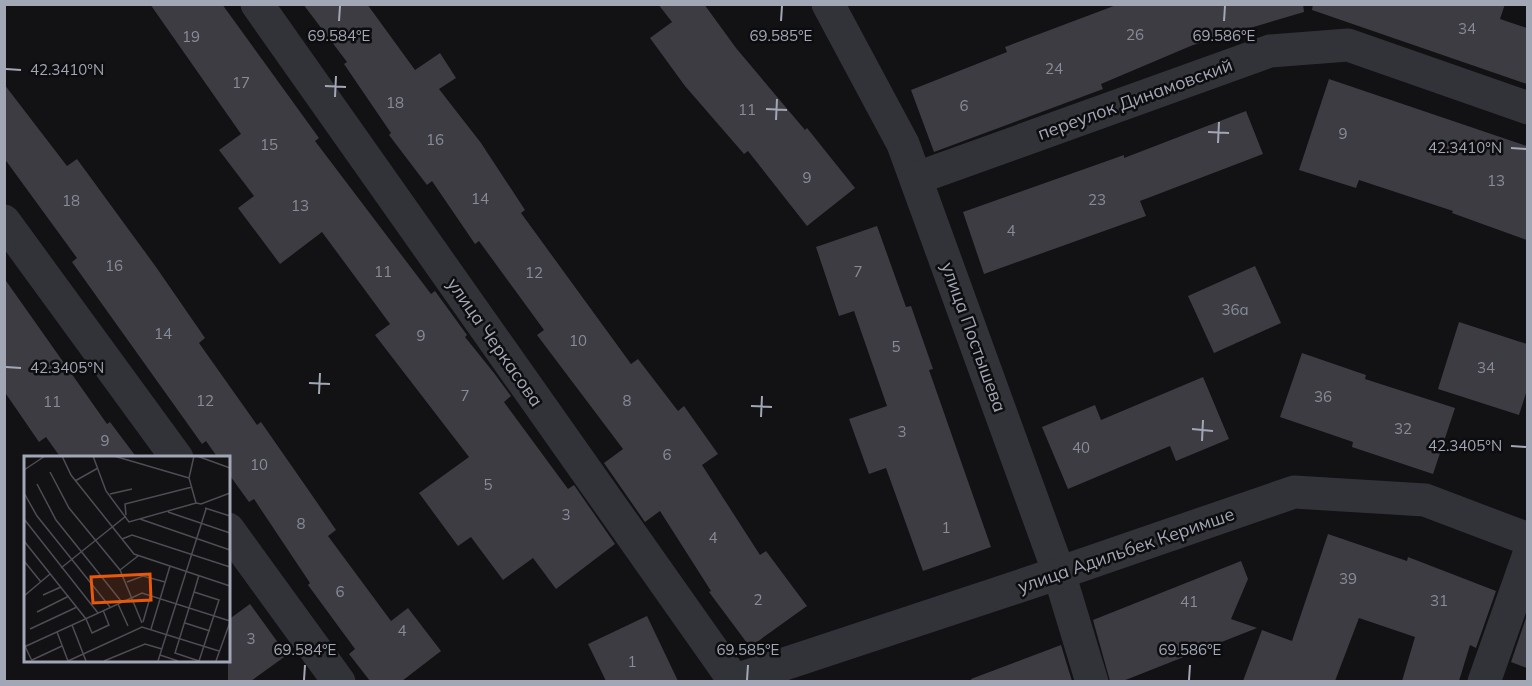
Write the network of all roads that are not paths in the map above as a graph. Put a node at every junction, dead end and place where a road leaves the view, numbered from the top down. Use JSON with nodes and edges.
{"nodes":[{"id":1,"x":257,"y":4,"type":"edge"},
{"id":2,"x":828,"y":4,"type":"edge"},
{"id":3,"x":1527,"y":108,"type":"edge"},
{"id":4,"x":916,"y":178,"type":"junction"},
{"id":5,"x":4,"y":221,"type":"edge"},
{"id":6,"x":176,"y":456,"type":"edge"},
{"id":7,"x":230,"y":532,"type":"edge"},
{"id":8,"x":1527,"y":540,"type":"edge"},
{"id":9,"x":1527,"y":557,"type":"edge"},
{"id":10,"x":1059,"y":573,"type":"junction"},
{"id":11,"x":731,"y":680,"type":"edge"},
{"id":12,"x":339,"y":681,"type":"edge"},
{"id":13,"x":1092,"y":681,"type":"edge"},
{"id":14,"x":1484,"y":681,"type":"edge"}],
"edges":[{"from":1,"to":11,"type":"street","name":"улица Черкасова"},
{"from":2,"to":4,"type":"street","name":"улица Постышева"},
{"from":3,"to":4,"type":"street","name":"переулок Динамовский"},
{"from":4,"to":10,"type":"street","name":"улица Постышева"},
{"from":5,"to":6,"type":"street"},
{"from":7,"to":12,"type":"street"},
{"from":8,"to":10,"type":"street","name":"улица Адильбек Керимше"},
{"from":9,"to":14,"type":"street"},
{"from":10,"to":11,"type":"street","name":"улица Адильбек Керимше"},
{"from":10,"to":13,"type":"street","name":"улица Постышева"}]}
